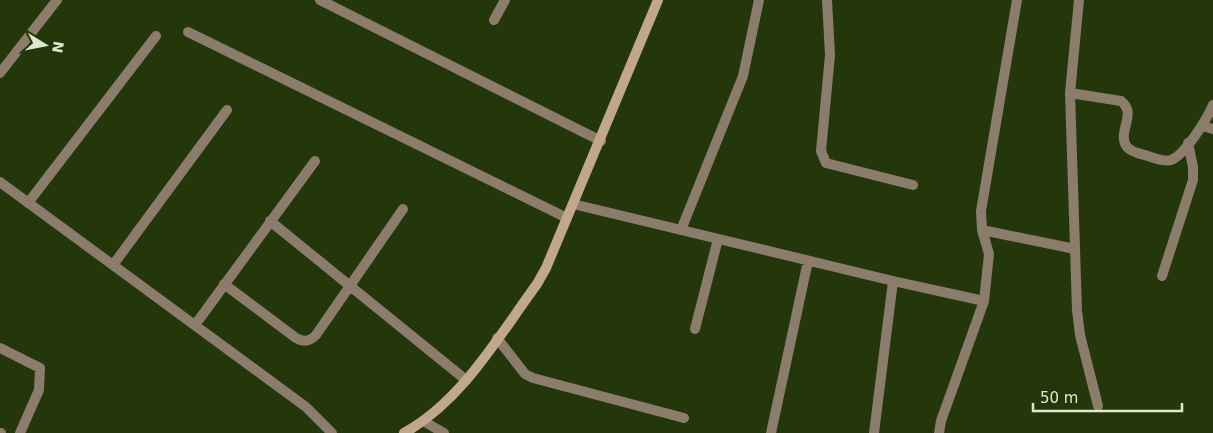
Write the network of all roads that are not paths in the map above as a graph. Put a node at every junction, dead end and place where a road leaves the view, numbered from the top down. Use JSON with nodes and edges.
{"nodes":[{"id":1,"x":57,"y":0,"type":"edge"},
{"id":2,"x":320,"y":0,"type":"edge"},
{"id":3,"x":505,"y":0,"type":"edge"},
{"id":4,"x":658,"y":0,"type":"edge"},
{"id":5,"x":759,"y":0,"type":"edge"},
{"id":6,"x":827,"y":0,"type":"edge"},
{"id":7,"x":1017,"y":0,"type":"edge"},
{"id":8,"x":1079,"y":0,"type":"edge"},
{"id":9,"x":494,"y":20,"type":"dead end"},
{"id":10,"x":188,"y":32,"type":"dead end"},
{"id":11,"x":156,"y":36,"type":"dead end"},
{"id":12,"x":0,"y":73,"type":"edge"},
{"id":13,"x":1070,"y":93,"type":"junction"},
{"id":14,"x":1213,"y":105,"type":"edge"},
{"id":15,"x":227,"y":110,"type":"dead end"},
{"id":16,"x":1202,"y":126,"type":"junction"},
{"id":17,"x":1213,"y":130,"type":"edge"},
{"id":18,"x":601,"y":141,"type":"junction"},
{"id":19,"x":1188,"y":144,"type":"junction"},
{"id":20,"x":315,"y":161,"type":"dead end"},
{"id":21,"x":0,"y":182,"type":"edge"},
{"id":22,"x":913,"y":185,"type":"dead end"},
{"id":23,"x":28,"y":203,"type":"junction"},
{"id":24,"x":574,"y":204,"type":"junction"},
{"id":25,"x":403,"y":209,"type":"dead end"},
{"id":26,"x":567,"y":218,"type":"junction"},
{"id":27,"x":270,"y":221,"type":"junction"},
{"id":28,"x":681,"y":230,"type":"junction"},
{"id":29,"x":982,"y":230,"type":"junction"},
{"id":30,"x":718,"y":239,"type":"junction"},
{"id":31,"x":1075,"y":249,"type":"junction"},
{"id":32,"x":808,"y":260,"type":"junction"},
{"id":33,"x":113,"y":265,"type":"junction"},
{"id":34,"x":1162,"y":276,"type":"dead end"},
{"id":35,"x":893,"y":281,"type":"junction"},
{"id":36,"x":224,"y":284,"type":"junction"},
{"id":37,"x":351,"y":287,"type":"junction"},
{"id":38,"x":984,"y":301,"type":"junction"},
{"id":39,"x":195,"y":325,"type":"junction"},
{"id":40,"x":695,"y":329,"type":"dead end"},
{"id":41,"x":497,"y":338,"type":"junction"},
{"id":42,"x":0,"y":348,"type":"edge"},
{"id":43,"x":466,"y":380,"type":"junction"},
{"id":44,"x":1098,"y":406,"type":"dead end"},
{"id":45,"x":684,"y":418,"type":"dead end"},
{"id":46,"x":424,"y":422,"type":"junction"},
{"id":47,"x":20,"y":433,"type":"edge"},
{"id":48,"x":332,"y":433,"type":"edge"},
{"id":49,"x":404,"y":433,"type":"edge"},
{"id":50,"x":444,"y":433,"type":"edge"},
{"id":51,"x":771,"y":433,"type":"edge"},
{"id":52,"x":874,"y":433,"type":"edge"},
{"id":53,"x":939,"y":433,"type":"edge"}],
"edges":[{"from":1,"to":12,"type":"street"},
{"from":2,"to":18,"type":"street"},
{"from":3,"to":9,"type":"street"},
{"from":4,"to":18,"type":"street"},
{"from":5,"to":28,"type":"street"},
{"from":6,"to":22,"type":"street"},
{"from":7,"to":29,"type":"street"},
{"from":8,"to":13,"type":"street"},
{"from":10,"to":26,"type":"street"},
{"from":11,"to":23,"type":"street"},
{"from":13,"to":19,"type":"street"},
{"from":13,"to":31,"type":"street"},
{"from":14,"to":16,"type":"street"},
{"from":15,"to":33,"type":"street"},
{"from":16,"to":17,"type":"street"},
{"from":16,"to":19,"type":"street"},
{"from":18,"to":24,"type":"street"},
{"from":19,"to":34,"type":"street"},
{"from":20,"to":27,"type":"street"},
{"from":21,"to":23,"type":"street"},
{"from":23,"to":33,"type":"street"},
{"from":24,"to":26,"type":"street"},
{"from":24,"to":28,"type":"street"},
{"from":25,"to":37,"type":"street"},
{"from":26,"to":41,"type":"street"},
{"from":27,"to":36,"type":"street"},
{"from":27,"to":37,"type":"street"},
{"from":28,"to":30,"type":"street"},
{"from":29,"to":31,"type":"street"},
{"from":29,"to":38,"type":"street"},
{"from":30,"to":32,"type":"street"},
{"from":30,"to":40,"type":"street"},
{"from":31,"to":44,"type":"street"},
{"from":32,"to":35,"type":"street"},
{"from":32,"to":51,"type":"street"},
{"from":33,"to":39,"type":"street"},
{"from":35,"to":38,"type":"street"},
{"from":35,"to":52,"type":"street"},
{"from":36,"to":37,"type":"street"},
{"from":36,"to":39,"type":"street"},
{"from":37,"to":43,"type":"street"},
{"from":38,"to":53,"type":"street"},
{"from":39,"to":48,"type":"street"},
{"from":41,"to":43,"type":"street"},
{"from":41,"to":45,"type":"street"},
{"from":42,"to":47,"type":"street"},
{"from":43,"to":46,"type":"street"},
{"from":46,"to":49,"type":"street"},
{"from":46,"to":50,"type":"street"}]}
